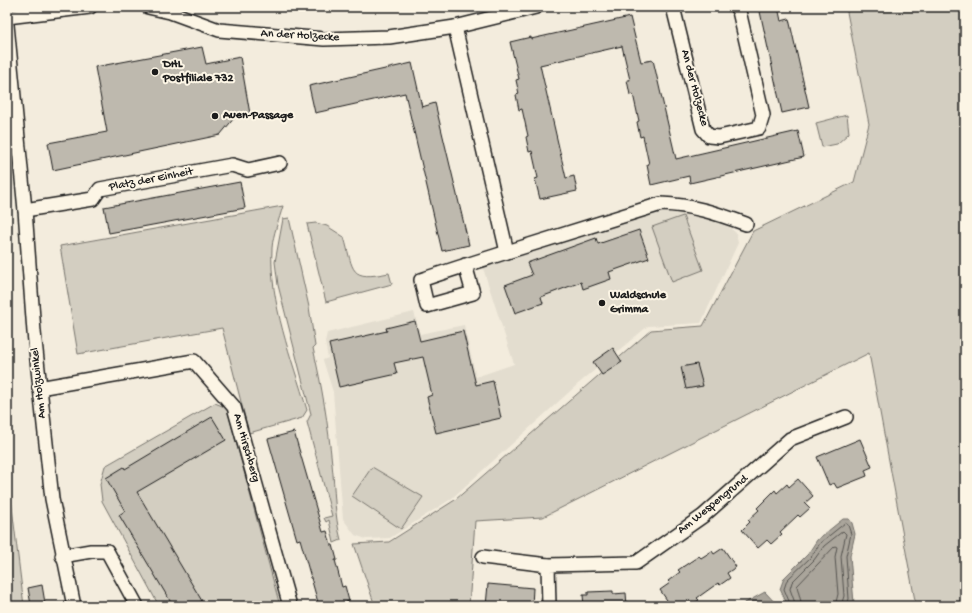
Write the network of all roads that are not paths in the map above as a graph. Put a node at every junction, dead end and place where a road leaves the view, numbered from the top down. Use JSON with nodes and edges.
{"nodes":[{"id":1,"x":90,"y":7,"type":"edge"},
{"id":2,"x":148,"y":7,"type":"edge"},
{"id":3,"x":536,"y":7,"type":"edge"},
{"id":4,"x":673,"y":7,"type":"edge"},
{"id":5,"x":736,"y":7,"type":"edge"},
{"id":6,"x":7,"y":17,"type":"edge"},
{"id":7,"x":7,"y":25,"type":"edge"},
{"id":8,"x":456,"y":27,"type":"junction"},
{"id":9,"x":280,"y":163,"type":"dead end"},
{"id":10,"x":25,"y":210,"type":"junction"},
{"id":11,"x":746,"y":224,"type":"dead end"},
{"id":12,"x":507,"y":252,"type":"junction"},
{"id":13,"x":465,"y":265,"type":"dead end"},
{"id":14,"x":39,"y":388,"type":"junction"},
{"id":15,"x":846,"y":417,"type":"dead end"},
{"id":16,"x":62,"y":556,"type":"junction"},
{"id":17,"x":483,"y":558,"type":"dead end"},
{"id":18,"x":548,"y":565,"type":"junction"},
{"id":19,"x":74,"y":606,"type":"edge"},
{"id":20,"x":137,"y":606,"type":"edge"},
{"id":21,"x":290,"y":606,"type":"edge"},
{"id":22,"x":549,"y":606,"type":"edge"}],
"edges":[{"from":1,"to":6,"type":"street"},
{"from":2,"to":8,"type":"street","name":"An der Holzecke"},
{"from":3,"to":8,"type":"street","name":"An der Holzecke"},
{"from":4,"to":5,"type":"street","name":"An der Holzecke"},
{"from":7,"to":10,"type":"street","name":"Am Holzwinkel"},
{"from":8,"to":12,"type":"street"},
{"from":9,"to":10,"type":"street","name":"Platz der Einheit"},
{"from":10,"to":14,"type":"street","name":"Am Holzwinkel"},
{"from":11,"to":12,"type":"street"},
{"from":12,"to":13,"type":"street"},
{"from":14,"to":16,"type":"street","name":"Am Holzwinkel"},
{"from":14,"to":21,"type":"street","name":"Am Hirschberg"},
{"from":15,"to":18,"type":"street","name":"Am Wespengrund"},
{"from":16,"to":19,"type":"street","name":"Am Holzwinkel"},
{"from":16,"to":20,"type":"street"},
{"from":17,"to":18,"type":"street","name":"Am Wespengrund"},
{"from":18,"to":22,"type":"street"}]}
